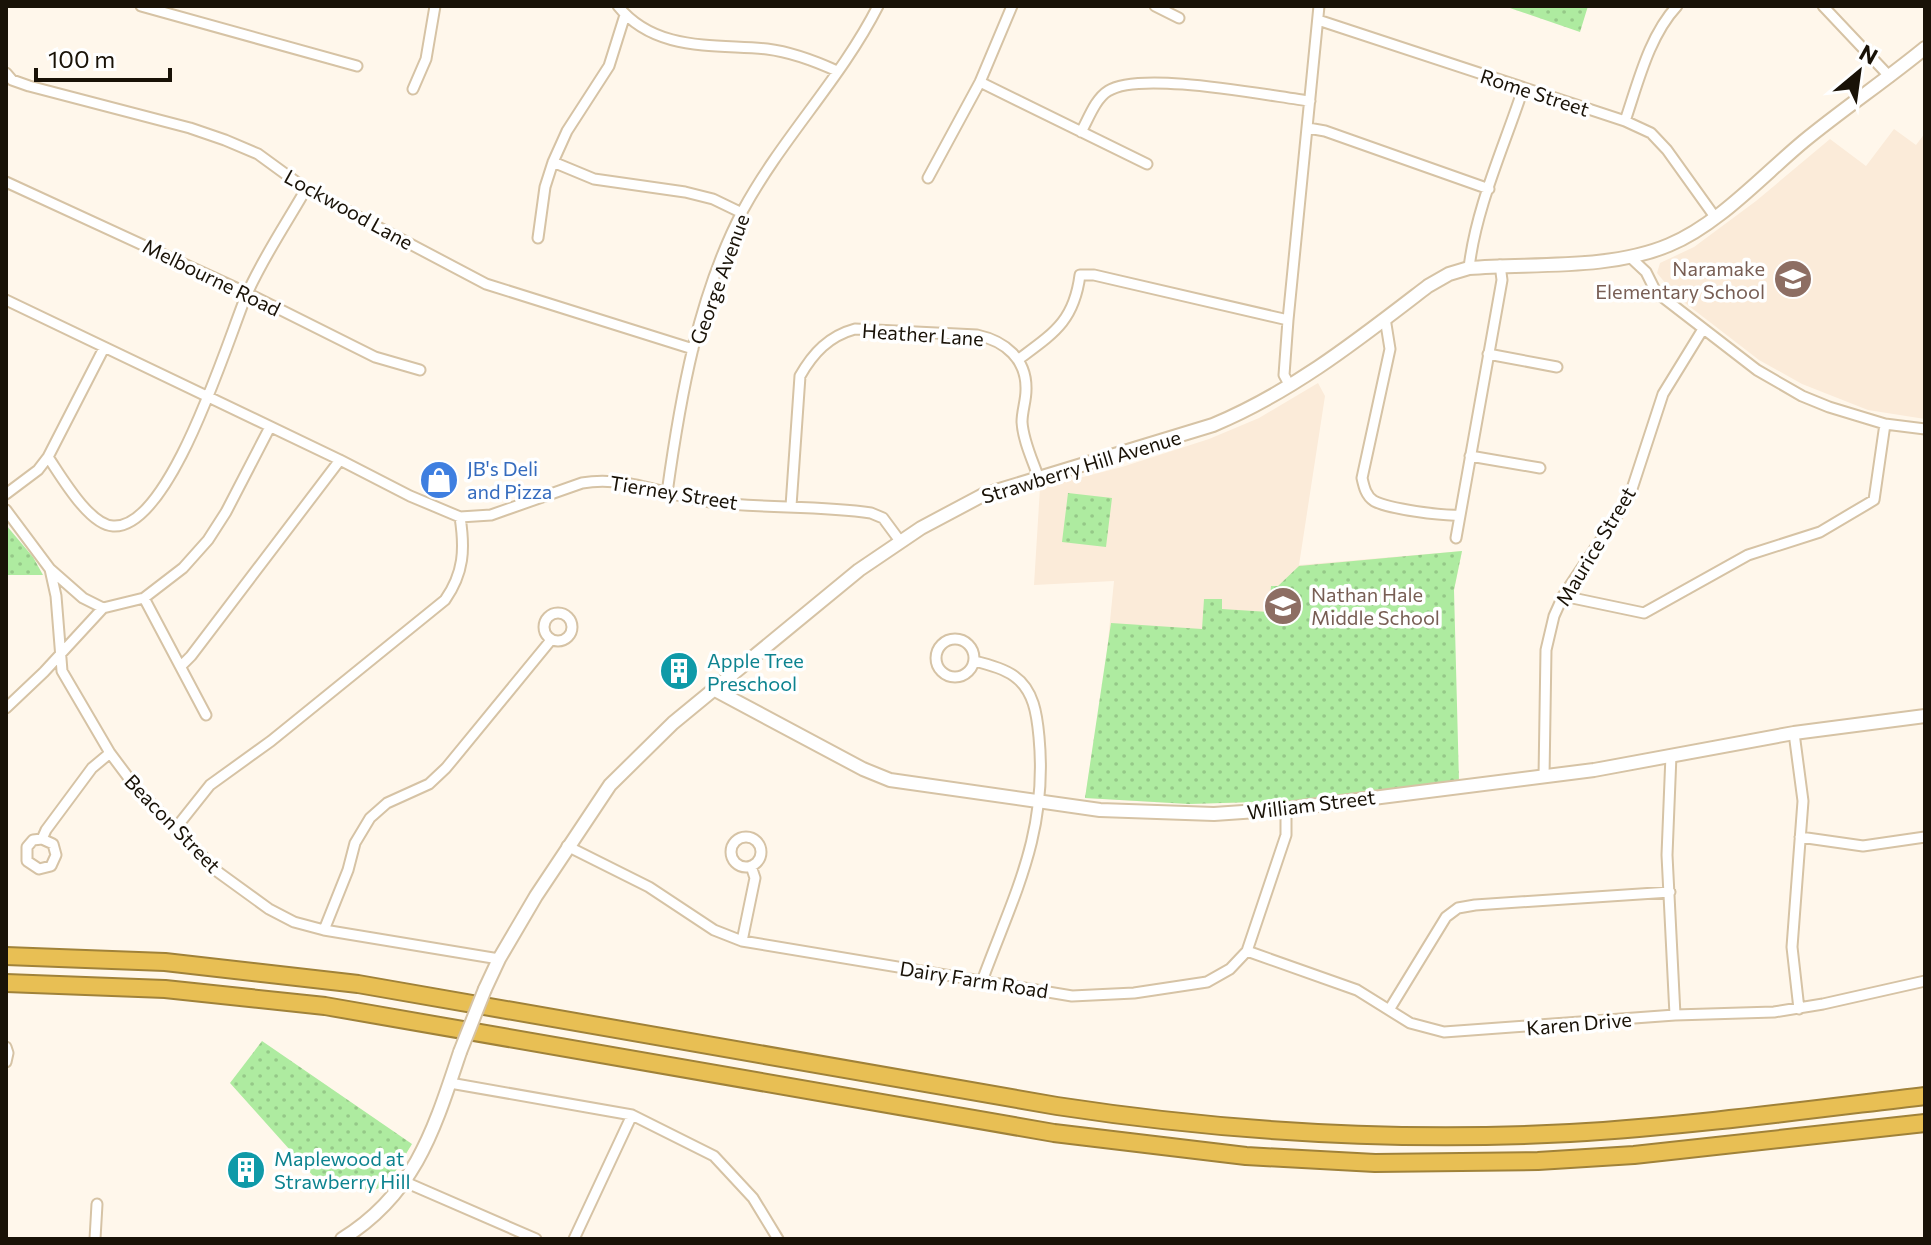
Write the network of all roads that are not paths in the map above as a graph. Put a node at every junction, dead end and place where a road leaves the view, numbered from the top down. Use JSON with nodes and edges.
{"nodes":[{"id":1,"x":141,"y":6,"type":"edge"},
{"id":2,"x":435,"y":6,"type":"edge"},
{"id":3,"x":618,"y":6,"type":"edge"},
{"id":4,"x":878,"y":6,"type":"edge"},
{"id":5,"x":1012,"y":6,"type":"edge"},
{"id":6,"x":1155,"y":6,"type":"edge"},
{"id":7,"x":1319,"y":6,"type":"edge"},
{"id":8,"x":1677,"y":6,"type":"edge"},
{"id":9,"x":1823,"y":6,"type":"edge"},
{"id":10,"x":625,"y":15,"type":"junction"},
{"id":11,"x":1179,"y":18,"type":"dead end"},
{"id":12,"x":1318,"y":20,"type":"junction"},
{"id":13,"x":1925,"y":48,"type":"edge"},
{"id":14,"x":357,"y":66,"type":"dead end"},
{"id":15,"x":837,"y":71,"type":"junction"},
{"id":16,"x":6,"y":73,"type":"edge"},
{"id":17,"x":1890,"y":77,"type":"junction"},
{"id":18,"x":980,"y":82,"type":"junction"},
{"id":19,"x":413,"y":89,"type":"dead end"},
{"id":20,"x":1523,"y":89,"type":"junction"},
{"id":21,"x":1310,"y":101,"type":"junction"},
{"id":22,"x":1625,"y":121,"type":"junction"},
{"id":23,"x":1308,"y":128,"type":"junction"},
{"id":24,"x":1081,"y":132,"type":"junction"},
{"id":25,"x":553,"y":162,"type":"junction"},
{"id":26,"x":1147,"y":164,"type":"dead end"},
{"id":27,"x":928,"y":178,"type":"dead end"},
{"id":28,"x":6,"y":182,"type":"edge"},
{"id":29,"x":306,"y":189,"type":"junction"},
{"id":30,"x":1489,"y":189,"type":"junction"},
{"id":31,"x":742,"y":213,"type":"junction"},
{"id":32,"x":1715,"y":217,"type":"junction"},
{"id":33,"x":538,"y":238,"type":"dead end"},
{"id":34,"x":1630,"y":257,"type":"junction"},
{"id":35,"x":1500,"y":265,"type":"junction"},
{"id":36,"x":1469,"y":268,"type":"junction"},
{"id":37,"x":247,"y":293,"type":"junction"},
{"id":38,"x":6,"y":300,"type":"edge"},
{"id":39,"x":1385,"y":318,"type":"junction"},
{"id":40,"x":1288,"y":320,"type":"junction"},
{"id":41,"x":1703,"y":329,"type":"junction"},
{"id":42,"x":104,"y":348,"type":"junction"},
{"id":43,"x":693,"y":349,"type":"junction"},
{"id":44,"x":1488,"y":354,"type":"junction"},
{"id":45,"x":1019,"y":359,"type":"junction"},
{"id":46,"x":1557,"y":367,"type":"dead end"},
{"id":47,"x":420,"y":370,"type":"dead end"},
{"id":48,"x":1290,"y":386,"type":"junction"},
{"id":49,"x":208,"y":397,"type":"junction"},
{"id":50,"x":1885,"y":424,"type":"junction"},
{"id":51,"x":270,"y":427,"type":"junction"},
{"id":52,"x":1925,"y":429,"type":"edge"},
{"id":53,"x":1470,"y":456,"type":"junction"},
{"id":54,"x":48,"y":457,"type":"junction"},
{"id":55,"x":340,"y":460,"type":"junction"},
{"id":56,"x":1540,"y":468,"type":"dead end"},
{"id":57,"x":1038,"y":476,"type":"junction"},
{"id":58,"x":667,"y":493,"type":"junction"},
{"id":59,"x":6,"y":494,"type":"edge"},
{"id":60,"x":791,"y":506,"type":"junction"},
{"id":61,"x":6,"y":510,"type":"edge"},
{"id":62,"x":1459,"y":515,"type":"junction"},
{"id":63,"x":460,"y":517,"type":"junction"},
{"id":64,"x":1456,"y":538,"type":"dead end"},
{"id":65,"x":900,"y":541,"type":"junction"},
{"id":66,"x":50,"y":569,"type":"junction"},
{"id":67,"x":1563,"y":596,"type":"junction"},
{"id":68,"x":144,"y":598,"type":"junction"},
{"id":69,"x":103,"y":608,"type":"junction"},
{"id":70,"x":551,"y":640,"type":"dead end"},
{"id":71,"x":59,"y":656,"type":"junction"},
{"id":72,"x":974,"y":661,"type":"junction"},
{"id":73,"x":181,"y":666,"type":"junction"},
{"id":74,"x":715,"y":690,"type":"junction"},
{"id":75,"x":6,"y":708,"type":"edge"},
{"id":76,"x":206,"y":715,"type":"dead end"},
{"id":77,"x":1925,"y":716,"type":"edge"},
{"id":78,"x":1794,"y":733,"type":"junction"},
{"id":79,"x":110,"y":753,"type":"junction"},
{"id":80,"x":1671,"y":755,"type":"junction"},
{"id":81,"x":1544,"y":777,"type":"junction"},
{"id":82,"x":1038,"y":802,"type":"junction"},
{"id":83,"x":1286,"y":809,"type":"junction"},
{"id":84,"x":175,"y":829,"type":"junction"},
{"id":85,"x":1800,"y":837,"type":"junction"},
{"id":86,"x":1925,"y":837,"type":"edge"},
{"id":87,"x":42,"y":839,"type":"dead end"},
{"id":88,"x":567,"y":846,"type":"junction"},
{"id":89,"x":751,"y":866,"type":"dead end"},
{"id":90,"x":1670,"y":892,"type":"junction"},
{"id":91,"x":324,"y":930,"type":"junction"},
{"id":92,"x":742,"y":941,"type":"junction"},
{"id":93,"x":1247,"y":951,"type":"junction"},
{"id":94,"x":6,"y":956,"type":"edge"},
{"id":95,"x":499,"y":959,"type":"junction"},
{"id":96,"x":982,"y":981,"type":"junction"},
{"id":97,"x":1925,"y":981,"type":"edge"},
{"id":98,"x":6,"y":983,"type":"edge"},
{"id":99,"x":1799,"y":1009,"type":"junction"},
{"id":100,"x":1389,"y":1010,"type":"junction"},
{"id":101,"x":1675,"y":1015,"type":"junction"},
{"id":102,"x":6,"y":1047,"type":"edge"},
{"id":103,"x":6,"y":1062,"type":"edge"},
{"id":104,"x":450,"y":1083,"type":"junction"},
{"id":105,"x":1925,"y":1096,"type":"edge"},
{"id":106,"x":632,"y":1115,"type":"junction"},
{"id":107,"x":1925,"y":1123,"type":"edge"},
{"id":108,"x":405,"y":1182,"type":"junction"},
{"id":109,"x":97,"y":1204,"type":"dead end"},
{"id":110,"x":95,"y":1239,"type":"edge"},
{"id":111,"x":342,"y":1239,"type":"edge"},
{"id":112,"x":536,"y":1239,"type":"edge"},
{"id":113,"x":574,"y":1239,"type":"edge"},
{"id":114,"x":778,"y":1239,"type":"edge"}],
"edges":[{"from":1,"to":14,"type":"street"},
{"from":2,"to":19,"type":"street"},
{"from":3,"to":10,"type":"street"},
{"from":4,"to":15,"type":"street","name":"George Avenue"},
{"from":5,"to":18,"type":"street"},
{"from":6,"to":11,"type":"street"},
{"from":7,"to":12,"type":"street"},
{"from":8,"to":22,"type":"street"},
{"from":9,"to":17,"type":"street"},
{"from":10,"to":15,"type":"street"},
{"from":10,"to":25,"type":"street"},
{"from":12,"to":20,"type":"street","name":"Rome Street"},
{"from":12,"to":21,"type":"street"},
{"from":13,"to":17,"type":"main road","name":"Strawberry Hill Avenue"},
{"from":15,"to":31,"type":"street","name":"George Avenue"},
{"from":16,"to":29,"type":"street","name":"Lockwood Lane"},
{"from":17,"to":32,"type":"main road","name":"Strawberry Hill Avenue"},
{"from":18,"to":24,"type":"street"},
{"from":18,"to":27,"type":"street"},
{"from":20,"to":22,"type":"street","name":"Rome Street"},
{"from":20,"to":30,"type":"street"},
{"from":21,"to":23,"type":"street"},
{"from":21,"to":24,"type":"street"},
{"from":22,"to":32,"type":"street","name":"Rome Street"},
{"from":23,"to":30,"type":"street"},
{"from":23,"to":40,"type":"street"},
{"from":24,"to":26,"type":"street"},
{"from":25,"to":31,"type":"street"},
{"from":25,"to":33,"type":"street"},
{"from":28,"to":37,"type":"street","name":"Melbourne Road"},
{"from":29,"to":37,"type":"street"},
{"from":29,"to":43,"type":"street","name":"Lockwood Lane"},
{"from":30,"to":36,"type":"street"},
{"from":31,"to":43,"type":"street","name":"George Avenue"},
{"from":32,"to":34,"type":"main road","name":"Strawberry Hill Avenue"},
{"from":34,"to":35,"type":"main road","name":"Strawberry Hill Avenue"},
{"from":34,"to":41,"type":"street"},
{"from":35,"to":36,"type":"main road","name":"Strawberry Hill Avenue"},
{"from":35,"to":44,"type":"street"},
{"from":36,"to":39,"type":"main road","name":"Strawberry Hill Avenue"},
{"from":37,"to":47,"type":"street","name":"Melbourne Road"},
{"from":37,"to":49,"type":"street"},
{"from":38,"to":42,"type":"street","name":"Tierney Street"},
{"from":39,"to":48,"type":"main road","name":"Strawberry Hill Avenue"},
{"from":39,"to":62,"type":"street"},
{"from":40,"to":45,"type":"street"},
{"from":40,"to":48,"type":"street"},
{"from":41,"to":50,"type":"street"},
{"from":41,"to":67,"type":"street","name":"Maurice Street"},
{"from":42,"to":49,"type":"street","name":"Tierney Street"},
{"from":42,"to":54,"type":"street"},
{"from":43,"to":58,"type":"street","name":"George Avenue"},
{"from":44,"to":46,"type":"street"},
{"from":44,"to":53,"type":"street"},
{"from":45,"to":57,"type":"street"},
{"from":45,"to":60,"type":"street","name":"Heather Lane"},
{"from":48,"to":57,"type":"main road","name":"Strawberry Hill Avenue"},
{"from":49,"to":51,"type":"street","name":"Tierney Street"},
{"from":49,"to":54,"type":"street"},
{"from":50,"to":52,"type":"street"},
{"from":50,"to":67,"type":"street"},
{"from":51,"to":55,"type":"street","name":"Tierney Street"},
{"from":51,"to":68,"type":"street"},
{"from":53,"to":56,"type":"street"},
{"from":53,"to":62,"type":"street"},
{"from":54,"to":59,"type":"street"},
{"from":55,"to":63,"type":"street","name":"Tierney Street"},
{"from":55,"to":73,"type":"street"},
{"from":57,"to":65,"type":"main road","name":"Strawberry Hill Avenue"},
{"from":58,"to":60,"type":"street","name":"Tierney Street"},
{"from":58,"to":63,"type":"street","name":"Tierney Street"},
{"from":60,"to":65,"type":"street","name":"Tierney Street"},
{"from":61,"to":66,"type":"street","name":"Beacon Street"},
{"from":62,"to":64,"type":"street"},
{"from":63,"to":84,"type":"street"},
{"from":65,"to":74,"type":"main road","name":"Strawberry Hill Avenue"},
{"from":66,"to":69,"type":"street"},
{"from":66,"to":71,"type":"street","name":"Beacon Street"},
{"from":67,"to":81,"type":"street","name":"Maurice Street"},
{"from":68,"to":69,"type":"street"},
{"from":68,"to":73,"type":"street"},
{"from":69,"to":71,"type":"street"},
{"from":70,"to":91,"type":"street"},
{"from":71,"to":75,"type":"street"},
{"from":71,"to":79,"type":"street","name":"Beacon Street"},
{"from":72,"to":72,"type":"street"},
{"from":72,"to":82,"type":"street"},
{"from":73,"to":76,"type":"street"},
{"from":74,"to":82,"type":"main road","name":"William Street"},
{"from":74,"to":88,"type":"main road","name":"Strawberry Hill Avenue"},
{"from":77,"to":78,"type":"main road","name":"William Street"},
{"from":78,"to":80,"type":"main road","name":"William Street"},
{"from":78,"to":85,"type":"street"},
{"from":79,"to":84,"type":"street","name":"Beacon Street"},
{"from":79,"to":87,"type":"street"},
{"from":80,"to":81,"type":"main road","name":"William Street"},
{"from":80,"to":90,"type":"street"},
{"from":81,"to":83,"type":"main road","name":"William Street"},
{"from":82,"to":83,"type":"main road","name":"William Street"},
{"from":82,"to":96,"type":"street"},
{"from":83,"to":93,"type":"street"},
{"from":84,"to":91,"type":"street","name":"Beacon Street"},
{"from":85,"to":86,"type":"street"},
{"from":85,"to":99,"type":"street"},
{"from":88,"to":92,"type":"street","name":"Dairy Farm Road"},
{"from":88,"to":95,"type":"main road","name":"Strawberry Hill Avenue"},
{"from":89,"to":92,"type":"street"},
{"from":90,"to":100,"type":"street"},
{"from":90,"to":101,"type":"street"},
{"from":91,"to":95,"type":"street","name":"Beacon Street"},
{"from":92,"to":96,"type":"street","name":"Dairy Farm Road"},
{"from":93,"to":96,"type":"street","name":"Dairy Farm Road"},
{"from":93,"to":100,"type":"street","name":"Karen Drive"},
{"from":94,"to":105,"type":"highway"},
{"from":95,"to":104,"type":"main road","name":"Strawberry Hill Avenue","bridge":true},
{"from":97,"to":99,"type":"street","name":"Karen Drive"},
{"from":98,"to":107,"type":"highway"},
{"from":99,"to":101,"type":"street","name":"Karen Drive"},
{"from":100,"to":101,"type":"street","name":"Karen Drive"},
{"from":102,"to":103,"type":"street"},
{"from":104,"to":106,"type":"street"},
{"from":104,"to":108,"type":"main road","name":"Strawberry Hill Avenue"},
{"from":106,"to":113,"type":"street"},
{"from":106,"to":114,"type":"street"},
{"from":108,"to":111,"type":"main road","name":"Strawberry Hill Avenue"},
{"from":108,"to":112,"type":"street"},
{"from":109,"to":110,"type":"street"}]}
